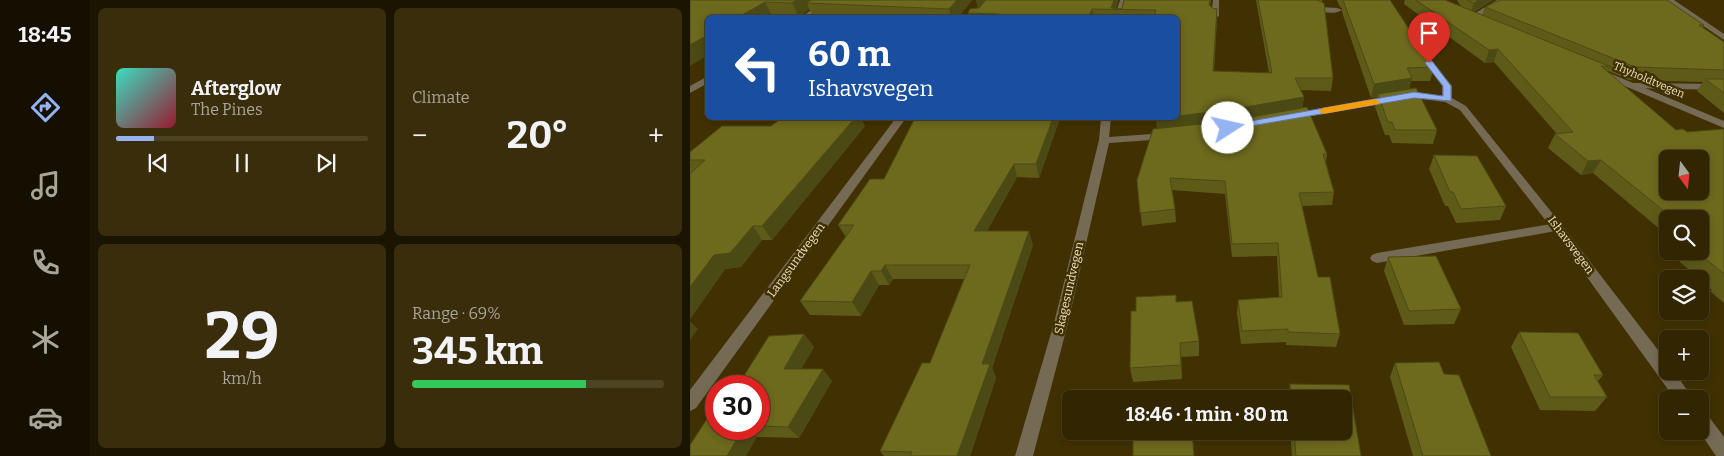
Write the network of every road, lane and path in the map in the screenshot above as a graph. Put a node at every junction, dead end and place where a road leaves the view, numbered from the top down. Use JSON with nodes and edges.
{"nodes":[{"id":1,"x":830,"y":0,"type":"edge"},
{"id":2,"x":1123,"y":0,"type":"edge"},
{"id":3,"x":1216,"y":0,"type":"edge"},
{"id":4,"x":1306,"y":0,"type":"edge"},
{"id":5,"x":1501,"y":0,"type":"edge"},
{"id":6,"x":1669,"y":0,"type":"edge"},
{"id":7,"x":1338,"y":10,"type":"dead end"},
{"id":8,"x":1462,"y":14,"type":"edge"},
{"id":9,"x":808,"y":15,"type":"edge"},
{"id":10,"x":1119,"y":15,"type":"edge"},
{"id":11,"x":1215,"y":16,"type":"edge"},
{"id":12,"x":1471,"y":18,"type":"junction"},
{"id":13,"x":1480,"y":22,"type":"edge"},
{"id":14,"x":1724,"y":38,"type":"edge"},
{"id":15,"x":1420,"y":52,"type":"edge"},
{"id":16,"x":1588,"y":67,"type":"edge"},
{"id":17,"x":705,"y":81,"type":"edge"},
{"id":18,"x":1633,"y":86,"type":"junction"},
{"id":19,"x":1724,"y":87,"type":"edge"},
{"id":20,"x":690,"y":90,"type":"edge"},
{"id":21,"x":1448,"y":99,"type":"junction"},
{"id":22,"x":1287,"y":118,"type":"edge"},
{"id":23,"x":900,"y":120,"type":"edge"},
{"id":24,"x":1106,"y":120,"type":"edge"},
{"id":25,"x":1724,"y":125,"type":"edge"},
{"id":26,"x":1176,"y":135,"type":"edge"},
{"id":27,"x":1104,"y":140,"type":"junction"},
{"id":28,"x":1557,"y":227,"type":"junction"},
{"id":29,"x":1377,"y":258,"type":"dead end"},
{"id":30,"x":1678,"y":390,"type":"edge"},
{"id":31,"x":690,"y":403,"type":"edge"},
{"id":32,"x":1709,"y":431,"type":"edge"},
{"id":33,"x":1724,"y":452,"type":"edge"},
{"id":34,"x":1024,"y":456,"type":"edge"}],
"edges":[{"from":1,"to":9,"type":"street"},
{"from":2,"to":10,"type":"street"},
{"from":3,"to":11,"type":"street"},
{"from":4,"to":7,"type":"street"},
{"from":5,"to":12,"type":"street"},
{"from":6,"to":14,"type":"street"},
{"from":8,"to":12,"type":"street"},
{"from":12,"to":13,"type":"street"},
{"from":15,"to":21,"type":"street"},
{"from":16,"to":18,"type":"street","name":"Thyholdtvegen"},
{"from":17,"to":20,"type":"street"},
{"from":18,"to":19,"type":"street"},
{"from":18,"to":25,"type":"street","name":"Thyholdtvegen"},
{"from":21,"to":22,"type":"street","name":"Ishavsvegen"},
{"from":21,"to":28,"type":"street","name":"Ishavsvegen"},
{"from":23,"to":31,"type":"street","name":"Langsundvegen"},
{"from":24,"to":27,"type":"street","name":"Skagesundvegen"},
{"from":26,"to":27,"type":"street"},
{"from":27,"to":34,"type":"street","name":"Skagesundvegen"},
{"from":28,"to":29,"type":"street"},
{"from":28,"to":30,"type":"street","name":"Ishavsvegen"},
{"from":32,"to":33,"type":"street"}]}
